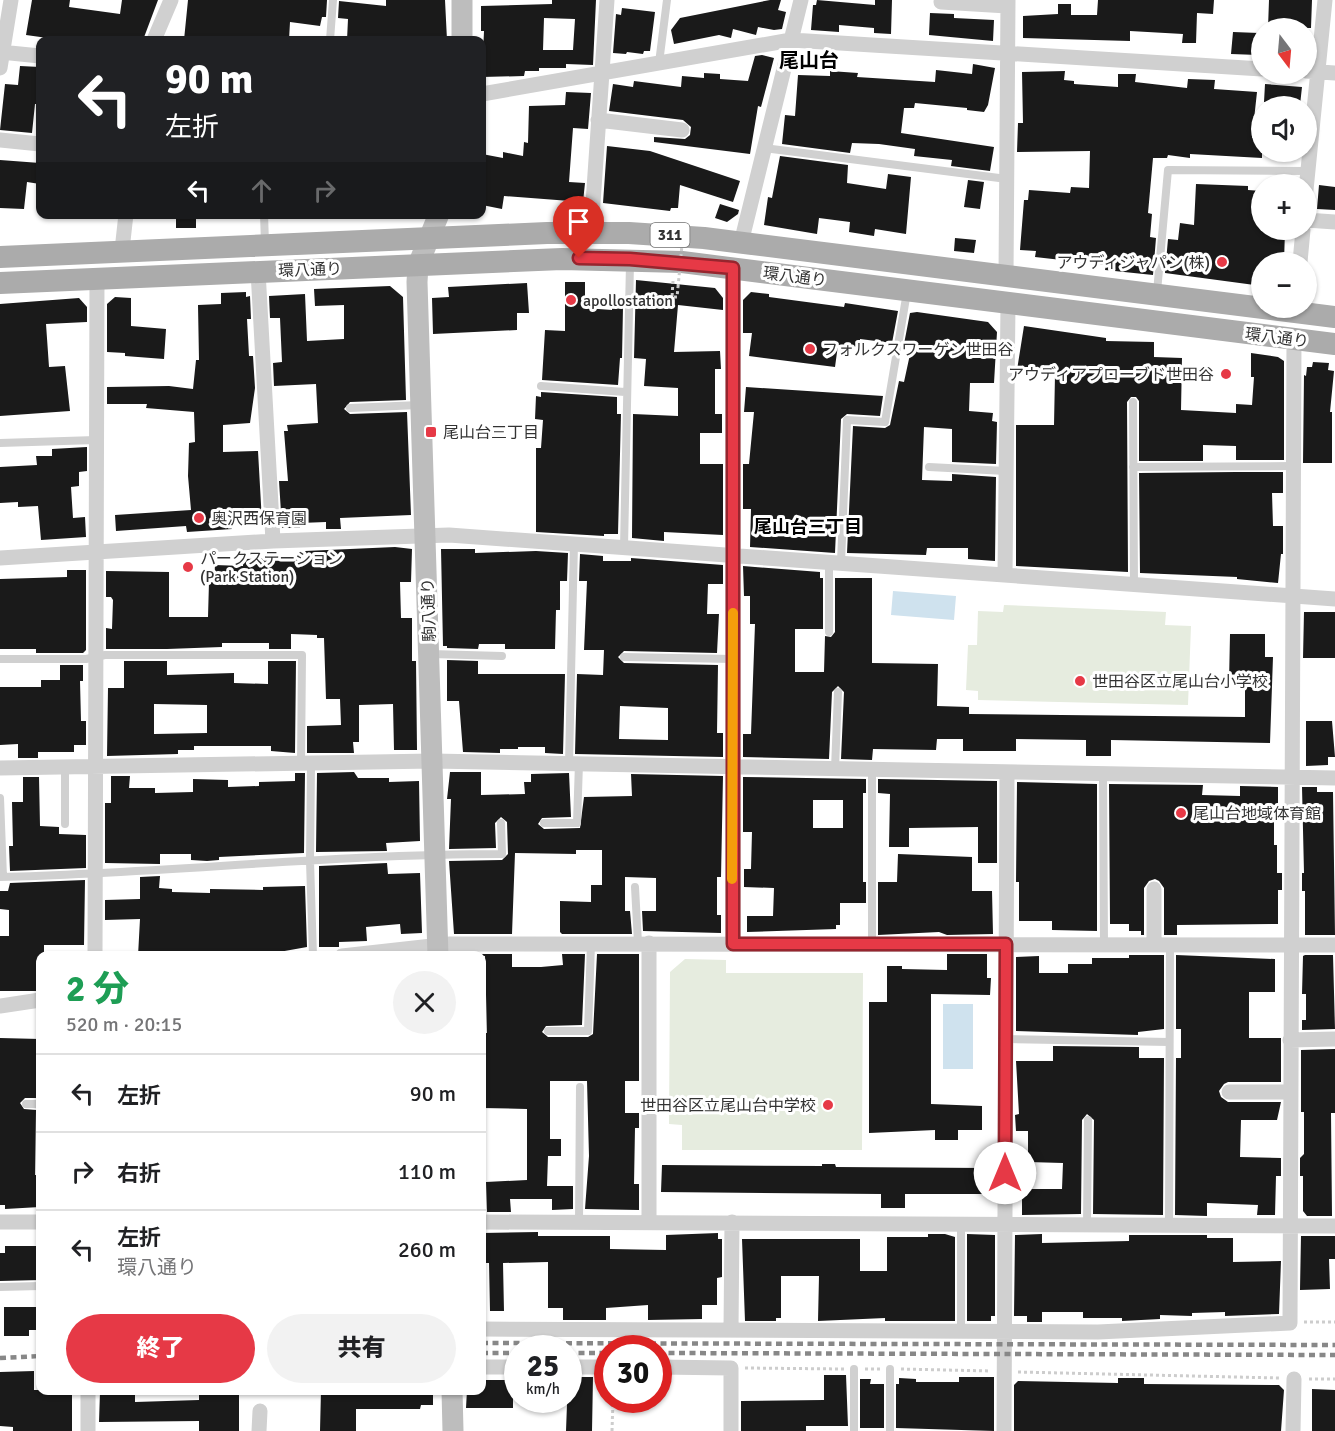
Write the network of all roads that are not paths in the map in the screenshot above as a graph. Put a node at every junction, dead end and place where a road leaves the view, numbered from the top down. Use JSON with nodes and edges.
{"nodes":[{"id":1,"x":11,"y":0,"type":"edge"},
{"id":2,"x":171,"y":0,"type":"edge"},
{"id":3,"x":333,"y":0,"type":"edge"},
{"id":4,"x":462,"y":0,"type":"edge"},
{"id":5,"x":607,"y":0,"type":"edge"},
{"id":6,"x":667,"y":0,"type":"edge"},
{"id":7,"x":801,"y":0,"type":"edge"},
{"id":8,"x":1325,"y":0,"type":"edge"},
{"id":9,"x":941,"y":2,"type":"dead end"},
{"id":10,"x":1007,"y":3,"type":"edge"},
{"id":11,"x":156,"y":36,"type":"edge"},
{"id":12,"x":330,"y":36,"type":"edge"},
{"id":13,"x":462,"y":36,"type":"edge"},
{"id":14,"x":791,"y":40,"type":"junction"},
{"id":15,"x":1317,"y":44,"type":"edge"},
{"id":16,"x":2,"y":51,"type":"edge"},
{"id":17,"x":1007,"y":54,"type":"junction"},
{"id":18,"x":36,"y":55,"type":"edge"},
{"id":19,"x":659,"y":65,"type":"junction"},
{"id":20,"x":0,"y":68,"type":"edge"},
{"id":21,"x":1251,"y":68,"type":"edge"},
{"id":22,"x":1317,"y":72,"type":"edge"},
{"id":23,"x":1335,"y":73,"type":"edge"},
{"id":24,"x":602,"y":75,"type":"junction"},
{"id":25,"x":1312,"y":84,"type":"edge"},
{"id":26,"x":486,"y":93,"type":"edge"},
{"id":27,"x":598,"y":120,"type":"junction"},
{"id":28,"x":682,"y":130,"type":"dead end"},
{"id":29,"x":0,"y":140,"type":"edge"},
{"id":30,"x":36,"y":144,"type":"edge"},
{"id":31,"x":764,"y":148,"type":"junction"},
{"id":32,"x":1308,"y":171,"type":"junction"},
{"id":33,"x":1308,"y":174,"type":"edge"},
{"id":34,"x":1007,"y":179,"type":"junction"},
{"id":35,"x":125,"y":219,"type":"edge"},
{"id":36,"x":264,"y":219,"type":"edge"},
{"id":37,"x":437,"y":219,"type":"edge"},
{"id":38,"x":1317,"y":221,"type":"edge"},
{"id":39,"x":1335,"y":222,"type":"edge"},
{"id":40,"x":591,"y":232,"type":"junction"},
{"id":41,"x":432,"y":237,"type":"junction"},
{"id":42,"x":741,"y":243,"type":"junction"},
{"id":43,"x":265,"y":244,"type":"junction"},
{"id":44,"x":122,"y":250,"type":"junction"},
{"id":45,"x":0,"y":256,"type":"edge"},
{"id":46,"x":630,"y":259,"type":"junction"},
{"id":47,"x":418,"y":265,"type":"junction"},
{"id":48,"x":733,"y":268,"type":"junction"},
{"id":49,"x":258,"y":272,"type":"junction"},
{"id":50,"x":1006,"y":276,"type":"junction"},
{"id":51,"x":97,"y":278,"type":"junction"},
{"id":52,"x":0,"y":283,"type":"edge"},
{"id":53,"x":908,"y":290,"type":"junction"},
{"id":54,"x":1157,"y":295,"type":"junction"},
{"id":55,"x":1008,"y":304,"type":"junction"},
{"id":56,"x":1251,"y":305,"type":"edge"},
{"id":57,"x":1317,"y":314,"type":"edge"},
{"id":58,"x":1335,"y":317,"type":"edge"},
{"id":59,"x":1294,"y":339,"type":"junction"},
{"id":60,"x":1335,"y":344,"type":"edge"},
{"id":61,"x":541,"y":386,"type":"dead end"},
{"id":62,"x":626,"y":392,"type":"junction"},
{"id":63,"x":1133,"y":402,"type":"dead end"},
{"id":64,"x":421,"y":405,"type":"junction"},
{"id":65,"x":350,"y":408,"type":"dead end"},
{"id":66,"x":96,"y":440,"type":"junction"},
{"id":67,"x":0,"y":443,"type":"edge"},
{"id":68,"x":1293,"y":466,"type":"junction"},
{"id":69,"x":929,"y":467,"type":"dead end"},
{"id":70,"x":1133,"y":467,"type":"junction"},
{"id":71,"x":1006,"y":471,"type":"junction"},
{"id":72,"x":425,"y":534,"type":"junction"},
{"id":73,"x":273,"y":541,"type":"junction"},
{"id":74,"x":574,"y":543,"type":"junction"},
{"id":75,"x":624,"y":547,"type":"junction"},
{"id":76,"x":97,"y":552,"type":"junction"},
{"id":77,"x":733,"y":554,"type":"junction"},
{"id":78,"x":0,"y":558,"type":"edge"},
{"id":79,"x":835,"y":562,"type":"junction"},
{"id":80,"x":1005,"y":573,"type":"junction"},
{"id":81,"x":1134,"y":584,"type":"junction"},
{"id":82,"x":1292,"y":596,"type":"junction"},
{"id":83,"x":1335,"y":599,"type":"edge"},
{"id":84,"x":829,"y":632,"type":"dead end"},
{"id":85,"x":429,"y":654,"type":"junction"},
{"id":86,"x":502,"y":656,"type":"dead end"},
{"id":87,"x":96,"y":657,"type":"junction"},
{"id":88,"x":624,"y":657,"type":"dead end"},
{"id":89,"x":0,"y":659,"type":"edge"},
{"id":90,"x":733,"y":659,"type":"junction"},
{"id":91,"x":838,"y":692,"type":"dead end"},
{"id":92,"x":433,"y":761,"type":"junction"},
{"id":93,"x":306,"y":764,"type":"junction"},
{"id":94,"x":574,"y":764,"type":"junction"},
{"id":95,"x":96,"y":766,"type":"junction"},
{"id":96,"x":731,"y":766,"type":"junction"},
{"id":97,"x":65,"y":767,"type":"junction"},
{"id":98,"x":0,"y":768,"type":"edge"},
{"id":99,"x":835,"y":769,"type":"junction"},
{"id":100,"x":872,"y":770,"type":"junction"},
{"id":101,"x":1007,"y":772,"type":"junction"},
{"id":102,"x":1103,"y":774,"type":"junction"},
{"id":103,"x":1292,"y":777,"type":"junction"},
{"id":104,"x":1335,"y":778,"type":"edge"},
{"id":105,"x":0,"y":798,"type":"edge"},
{"id":106,"x":544,"y":822,"type":"dead end"},
{"id":107,"x":501,"y":823,"type":"dead end"},
{"id":108,"x":65,"y":824,"type":"dead end"},
{"id":109,"x":435,"y":854,"type":"junction"},
{"id":110,"x":310,"y":861,"type":"junction"},
{"id":111,"x":95,"y":875,"type":"junction"},
{"id":112,"x":1,"y":877,"type":"edge"},
{"id":113,"x":635,"y":887,"type":"dead end"},
{"id":114,"x":1154,"y":889,"type":"dead end"},
{"id":115,"x":591,"y":943,"type":"junction"},
{"id":116,"x":644,"y":943,"type":"junction"},
{"id":117,"x":733,"y":944,"type":"junction"},
{"id":118,"x":872,"y":944,"type":"junction"},
{"id":119,"x":1006,"y":944,"type":"junction"},
{"id":120,"x":1104,"y":944,"type":"junction"},
{"id":121,"x":1162,"y":945,"type":"junction"},
{"id":122,"x":1290,"y":945,"type":"junction"},
{"id":123,"x":1335,"y":945,"type":"edge"},
{"id":124,"x":438,"y":950,"type":"edge"},
{"id":125,"x":95,"y":951,"type":"edge"},
{"id":126,"x":313,"y":951,"type":"edge"},
{"id":127,"x":422,"y":951,"type":"edge"},
{"id":128,"x":36,"y":1001,"type":"edge"},
{"id":129,"x":0,"y":1006,"type":"edge"},
{"id":130,"x":548,"y":1032,"type":"dead end"},
{"id":131,"x":1006,"y":1039,"type":"junction"},
{"id":132,"x":1335,"y":1039,"type":"edge"},
{"id":133,"x":1290,"y":1040,"type":"junction"},
{"id":134,"x":1169,"y":1042,"type":"junction"},
{"id":135,"x":580,"y":1087,"type":"dead end"},
{"id":136,"x":1229,"y":1092,"type":"dead end"},
{"id":137,"x":1290,"y":1092,"type":"junction"},
{"id":138,"x":26,"y":1104,"type":"dead end"},
{"id":139,"x":36,"y":1104,"type":"edge"},
{"id":140,"x":1088,"y":1120,"type":"dead end"},
{"id":141,"x":0,"y":1222,"type":"edge"},
{"id":142,"x":36,"y":1222,"type":"edge"},
{"id":143,"x":486,"y":1222,"type":"edge"},
{"id":144,"x":579,"y":1222,"type":"junction"},
{"id":145,"x":649,"y":1222,"type":"junction"},
{"id":146,"x":732,"y":1222,"type":"junction"},
{"id":147,"x":961,"y":1224,"type":"junction"},
{"id":148,"x":1087,"y":1224,"type":"junction"},
{"id":149,"x":1169,"y":1224,"type":"junction"},
{"id":150,"x":1004,"y":1225,"type":"junction"},
{"id":151,"x":1289,"y":1226,"type":"junction"},
{"id":152,"x":1335,"y":1226,"type":"edge"},
{"id":153,"x":36,"y":1286,"type":"edge"},
{"id":154,"x":0,"y":1287,"type":"edge"},
{"id":155,"x":486,"y":1329,"type":"edge"},
{"id":156,"x":730,"y":1330,"type":"junction"},
{"id":157,"x":961,"y":1330,"type":"junction"},
{"id":158,"x":1004,"y":1332,"type":"junction"},
{"id":159,"x":486,"y":1367,"type":"edge"},
{"id":160,"x":504,"y":1367,"type":"edge"},
{"id":161,"x":672,"y":1368,"type":"edge"},
{"id":162,"x":854,"y":1369,"type":"road end"},
{"id":163,"x":890,"y":1369,"type":"road end"},
{"id":164,"x":1294,"y":1379,"type":"road end"},
{"id":165,"x":88,"y":1395,"type":"edge"},
{"id":166,"x":452,"y":1395,"type":"edge"},
{"id":167,"x":260,"y":1411,"type":"dead end"},
{"id":168,"x":88,"y":1431,"type":"edge"},
{"id":169,"x":259,"y":1431,"type":"edge"},
{"id":170,"x":453,"y":1431,"type":"edge"},
{"id":171,"x":731,"y":1431,"type":"edge"},
{"id":172,"x":854,"y":1431,"type":"edge"},
{"id":173,"x":890,"y":1431,"type":"edge"},
{"id":174,"x":1004,"y":1431,"type":"edge"},
{"id":175,"x":1293,"y":1431,"type":"edge"}],
"edges":[{"from":1,"to":16,"type":"street"},
{"from":2,"to":11,"type":"street"},
{"from":3,"to":12,"type":"lane"},
{"from":4,"to":13,"type":"street"},
{"from":5,"to":24,"type":"street"},
{"from":6,"to":19,"type":"lane"},
{"from":7,"to":14,"type":"street"},
{"from":8,"to":15,"type":"street"},
{"from":9,"to":10,"type":"street"},
{"from":10,"to":17,"type":"street"},
{"from":14,"to":17,"type":"street"},
{"from":14,"to":19,"type":"street"},
{"from":14,"to":31,"type":"street"},
{"from":16,"to":18,"type":"street"},
{"from":16,"to":20,"type":"street"},
{"from":17,"to":21,"type":"street"},
{"from":17,"to":34,"type":"street"},
{"from":19,"to":24,"type":"street"},
{"from":22,"to":23,"type":"street"},
{"from":24,"to":26,"type":"street"},
{"from":24,"to":27,"type":"street"},
{"from":25,"to":32,"type":"street"},
{"from":27,"to":28,"type":"street"},
{"from":27,"to":40,"type":"street"},
{"from":29,"to":30,"type":"street"},
{"from":31,"to":34,"type":"lane"},
{"from":31,"to":42,"type":"street"},
{"from":32,"to":33,"type":"street"},
{"from":32,"to":54,"type":"lane"},
{"from":34,"to":50,"type":"street"},
{"from":35,"to":44,"type":"street"},
{"from":36,"to":43,"type":"lane"},
{"from":37,"to":41,"type":"street"},
{"from":38,"to":39,"type":"street"},
{"from":40,"to":41,"type":"main road","name":"環八通り","number":"311"},
{"from":40,"to":42,"type":"main road","name":"環八通り","number":"311"},
{"from":41,"to":43,"type":"main road","name":"環八通り","number":"311"},
{"from":41,"to":47,"type":"street"},
{"from":42,"to":50,"type":"main road","name":"環八通り","number":"311"},
{"from":43,"to":44,"type":"main road","name":"環八通り","number":"311"},
{"from":44,"to":45,"type":"main road","name":"環八通り","number":"311"},
{"from":46,"to":47,"type":"main road","name":"環八通り","number":"311"},
{"from":46,"to":48,"type":"main road","name":"環八通り","number":"311"},
{"from":46,"to":62,"type":"lane"},
{"from":47,"to":49,"type":"main road","name":"環八通り","number":"311"},
{"from":47,"to":64,"type":"street","name":"駒八通り"},
{"from":48,"to":53,"type":"main road","name":"環八通り","number":"311"},
{"from":48,"to":77,"type":"street"},
{"from":49,"to":51,"type":"main road","name":"環八通り","number":"311"},
{"from":49,"to":73,"type":"street"},
{"from":50,"to":54,"type":"main road","name":"環八通り","number":"311"},
{"from":51,"to":52,"type":"main road","name":"環八通り","number":"311"},
{"from":51,"to":66,"type":"street"},
{"from":53,"to":55,"type":"main road","name":"環八通り","number":"311"},
{"from":53,"to":79,"type":"lane"},
{"from":54,"to":56,"type":"main road","name":"環八通り","number":"311"},
{"from":55,"to":59,"type":"main road","name":"環八通り","number":"311"},
{"from":55,"to":71,"type":"street"},
{"from":57,"to":58,"type":"main road","name":"環八通り","number":"311"},
{"from":59,"to":60,"type":"main road","name":"環八通り","number":"311"},
{"from":59,"to":68,"type":"street"},
{"from":61,"to":62,"type":"lane"},
{"from":62,"to":75,"type":"lane"},
{"from":63,"to":70,"type":"lane"},
{"from":64,"to":65,"type":"lane"},
{"from":64,"to":72,"type":"street","name":"駒八通り"},
{"from":66,"to":67,"type":"lane"},
{"from":66,"to":76,"type":"street"},
{"from":68,"to":70,"type":"lane"},
{"from":68,"to":82,"type":"street"},
{"from":69,"to":71,"type":"lane"},
{"from":70,"to":81,"type":"lane"},
{"from":71,"to":80,"type":"street"},
{"from":72,"to":73,"type":"street"},
{"from":72,"to":74,"type":"street"},
{"from":72,"to":85,"type":"street","name":"駒八通り"},
{"from":73,"to":76,"type":"street"},
{"from":74,"to":75,"type":"street"},
{"from":74,"to":94,"type":"lane"},
{"from":75,"to":77,"type":"street"},
{"from":76,"to":78,"type":"street"},
{"from":76,"to":87,"type":"street"},
{"from":77,"to":79,"type":"street"},
{"from":77,"to":90,"type":"street"},
{"from":79,"to":80,"type":"street"},
{"from":79,"to":84,"type":"lane"},
{"from":80,"to":81,"type":"street"},
{"from":81,"to":82,"type":"street"},
{"from":82,"to":83,"type":"street"},
{"from":82,"to":103,"type":"street"},
{"from":85,"to":86,"type":"lane"},
{"from":85,"to":92,"type":"street","name":"駒八通り"},
{"from":87,"to":89,"type":"lane"},
{"from":87,"to":93,"type":"lane"},
{"from":87,"to":95,"type":"street"},
{"from":88,"to":90,"type":"lane"},
{"from":90,"to":96,"type":"street"},
{"from":91,"to":99,"type":"lane"},
{"from":92,"to":93,"type":"street"},
{"from":92,"to":94,"type":"street"},
{"from":92,"to":109,"type":"street","name":"駒八通り"},
{"from":93,"to":95,"type":"street"},
{"from":93,"to":110,"type":"lane"},
{"from":94,"to":96,"type":"street"},
{"from":94,"to":106,"type":"lane"},
{"from":95,"to":97,"type":"street"},
{"from":95,"to":111,"type":"street"},
{"from":96,"to":99,"type":"street"},
{"from":96,"to":117,"type":"street"},
{"from":97,"to":98,"type":"street"},
{"from":97,"to":108,"type":"lane"},
{"from":99,"to":100,"type":"street"},
{"from":100,"to":101,"type":"street"},
{"from":100,"to":118,"type":"lane"},
{"from":101,"to":102,"type":"street"},
{"from":101,"to":119,"type":"street"},
{"from":102,"to":103,"type":"street"},
{"from":102,"to":120,"type":"lane"},
{"from":103,"to":104,"type":"street"},
{"from":103,"to":122,"type":"street"},
{"from":105,"to":112,"type":"lane"},
{"from":107,"to":109,"type":"lane"},
{"from":109,"to":110,"type":"lane"},
{"from":109,"to":124,"type":"street","name":"駒八通り"},
{"from":110,"to":111,"type":"lane"},
{"from":110,"to":126,"type":"lane"},
{"from":111,"to":112,"type":"lane"},
{"from":111,"to":125,"type":"street"},
{"from":113,"to":116,"type":"lane"},
{"from":114,"to":121,"type":"street"},
{"from":115,"to":116,"type":"street"},
{"from":115,"to":124,"type":"street"},
{"from":115,"to":130,"type":"lane"},
{"from":116,"to":117,"type":"street"},
{"from":116,"to":145,"type":"street"},
{"from":117,"to":118,"type":"street"},
{"from":118,"to":119,"type":"street"},
{"from":119,"to":120,"type":"street"},
{"from":119,"to":131,"type":"street"},
{"from":120,"to":121,"type":"street"},
{"from":121,"to":122,"type":"street"},
{"from":121,"to":134,"type":"lane"},
{"from":122,"to":123,"type":"street"},
{"from":122,"to":133,"type":"street"},
{"from":124,"to":127,"type":"street"},
{"from":128,"to":129,"type":"street"},
{"from":131,"to":134,"type":"lane"},
{"from":131,"to":150,"type":"street"},
{"from":132,"to":133,"type":"street"},
{"from":133,"to":137,"type":"street"},
{"from":134,"to":149,"type":"lane"},
{"from":135,"to":144,"type":"lane"},
{"from":136,"to":137,"type":"street"},
{"from":137,"to":151,"type":"street"},
{"from":138,"to":139,"type":"lane"},
{"from":140,"to":148,"type":"lane"},
{"from":141,"to":142,"type":"street"},
{"from":143,"to":144,"type":"street"},
{"from":144,"to":145,"type":"street"},
{"from":145,"to":146,"type":"street"},
{"from":146,"to":147,"type":"street"},
{"from":146,"to":156,"type":"street"},
{"from":147,"to":150,"type":"street"},
{"from":147,"to":157,"type":"lane"},
{"from":148,"to":149,"type":"street"},
{"from":148,"to":150,"type":"street"},
{"from":149,"to":151,"type":"street"},
{"from":150,"to":158,"type":"street"},
{"from":151,"to":152,"type":"street"},
{"from":151,"to":158,"type":"street"},
{"from":153,"to":154,"type":"lane"},
{"from":155,"to":156,"type":"street"},
{"from":156,"to":157,"type":"street"},
{"from":157,"to":158,"type":"street"},
{"from":158,"to":174,"type":"street"},
{"from":159,"to":160,"type":"street"},
{"from":161,"to":171,"type":"street"},
{"from":162,"to":172,"type":"lane"},
{"from":163,"to":173,"type":"lane"},
{"from":164,"to":175,"type":"street"},
{"from":165,"to":168,"type":"street"},
{"from":166,"to":170,"type":"street"},
{"from":167,"to":169,"type":"street"}]}
